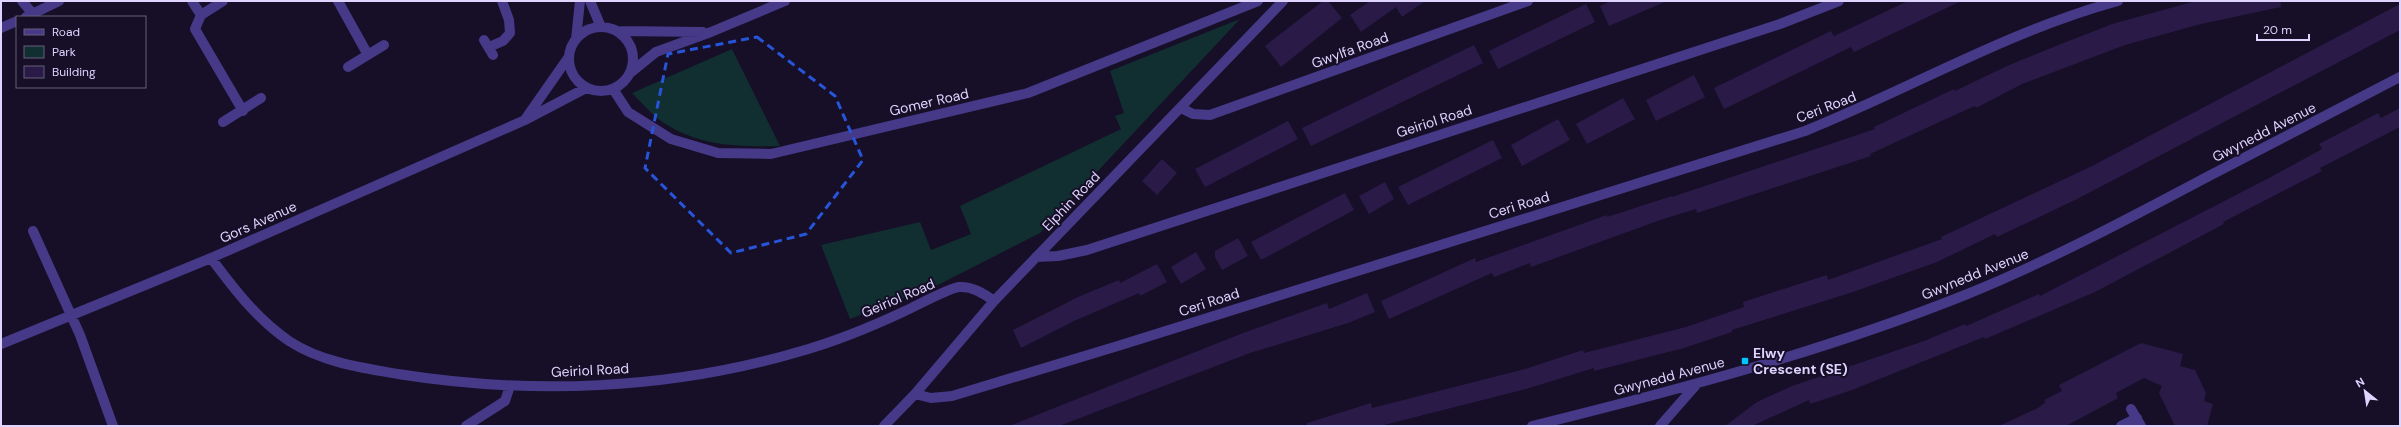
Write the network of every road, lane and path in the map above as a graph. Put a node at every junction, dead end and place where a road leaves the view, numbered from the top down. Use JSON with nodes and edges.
{"nodes":[{"id":1,"x":22,"y":1,"type":"edge"},
{"id":2,"x":59,"y":1,"type":"edge"},
{"id":3,"x":192,"y":1,"type":"edge"},
{"id":4,"x":223,"y":1,"type":"edge"},
{"id":5,"x":338,"y":1,"type":"edge"},
{"id":6,"x":502,"y":1,"type":"edge"},
{"id":7,"x":580,"y":1,"type":"edge"},
{"id":8,"x":590,"y":1,"type":"edge"},
{"id":9,"x":785,"y":1,"type":"edge"},
{"id":10,"x":1258,"y":1,"type":"edge"},
{"id":11,"x":1283,"y":1,"type":"edge"},
{"id":12,"x":1528,"y":1,"type":"edge"},
{"id":13,"x":1839,"y":1,"type":"edge"},
{"id":14,"x":2118,"y":1,"type":"edge"},
{"id":15,"x":201,"y":15,"type":"junction"},
{"id":16,"x":30,"y":16,"type":"edge"},
{"id":17,"x":16,"y":21,"type":"edge"},
{"id":18,"x":601,"y":27,"type":"junction"},
{"id":19,"x":1,"y":28,"type":"edge"},
{"id":20,"x":617,"y":31,"type":"junction"},
{"id":21,"x":711,"y":32,"type":"junction"},
{"id":22,"x":576,"y":39,"type":"junction"},
{"id":23,"x":384,"y":45,"type":"dead end"},
{"id":24,"x":489,"y":47,"type":"dead end"},
{"id":25,"x":368,"y":55,"type":"junction"},
{"id":26,"x":568,"y":58,"type":"junction"},
{"id":27,"x":348,"y":67,"type":"dead end"},
{"id":28,"x":630,"y":72,"type":"junction"},
{"id":29,"x":2400,"y":77,"type":"edge"},
{"id":30,"x":586,"y":88,"type":"junction"},
{"id":31,"x":614,"y":89,"type":"junction"},
{"id":32,"x":261,"y":98,"type":"dead end"},
{"id":33,"x":1181,"y":108,"type":"junction"},
{"id":34,"x":242,"y":111,"type":"junction"},
{"id":35,"x":525,"y":120,"type":"junction"},
{"id":36,"x":223,"y":122,"type":"dead end"},
{"id":37,"x":33,"y":231,"type":"dead end"},
{"id":38,"x":1036,"y":257,"type":"junction"},
{"id":39,"x":211,"y":258,"type":"junction"},
{"id":40,"x":994,"y":301,"type":"junction"},
{"id":41,"x":71,"y":314,"type":"junction"},
{"id":42,"x":1,"y":344,"type":"edge"},
{"id":43,"x":1696,"y":385,"type":"junction"},
{"id":44,"x":510,"y":386,"type":"junction"},
{"id":45,"x":915,"y":394,"type":"junction"},
{"id":46,"x":2131,"y":409,"type":"dead end"},
{"id":47,"x":2139,"y":422,"type":"edge"},
{"id":48,"x":114,"y":426,"type":"edge"},
{"id":49,"x":466,"y":426,"type":"edge"},
{"id":50,"x":884,"y":426,"type":"edge"},
{"id":51,"x":1532,"y":426,"type":"edge"},
{"id":52,"x":1660,"y":426,"type":"edge"},
{"id":53,"x":2121,"y":426,"type":"edge"}],
"edges":[{"from":1,"to":16,"type":"street"},
{"from":2,"to":16,"type":"street"},
{"from":3,"to":15,"type":"street"},
{"from":4,"to":15,"type":"street"},
{"from":5,"to":25,"type":"street"},
{"from":6,"to":24,"type":"street"},
{"from":7,"to":22,"type":"street"},
{"from":8,"to":18,"type":"street"},
{"from":9,"to":21,"type":"street"},
{"from":10,"to":31,"type":"street","name":"Gomer Road"},
{"from":11,"to":33,"type":"street","name":"Elphin Road"},
{"from":12,"to":33,"type":"street","name":"Gwylfa Road"},
{"from":13,"to":38,"type":"street","name":"Geiriol Road"},
{"from":14,"to":45,"type":"street","name":"Ceri Road"},
{"from":15,"to":34,"type":"street"},
{"from":17,"to":19,"type":"street"},
{"from":18,"to":20,"type":"street"},
{"from":18,"to":22,"type":"street"},
{"from":20,"to":21,"type":"street"},
{"from":20,"to":28,"type":"street"},
{"from":21,"to":28,"type":"street"},
{"from":22,"to":26,"type":"street"},
{"from":23,"to":25,"type":"street"},
{"from":25,"to":27,"type":"street"},
{"from":26,"to":30,"type":"street"},
{"from":26,"to":35,"type":"street"},
{"from":28,"to":31,"type":"street"},
{"from":29,"to":43,"type":"street","name":"Gwynedd Avenue"},
{"from":30,"to":31,"type":"street"},
{"from":30,"to":35,"type":"street","name":"Gors Avenue"},
{"from":32,"to":34,"type":"street"},
{"from":33,"to":38,"type":"street","name":"Elphin Road"},
{"from":34,"to":36,"type":"street"},
{"from":35,"to":39,"type":"street","name":"Gors Avenue"},
{"from":37,"to":41,"type":"street"},
{"from":38,"to":40,"type":"street","name":"Elphin Road"},
{"from":39,"to":41,"type":"street","name":"Gors Avenue"},
{"from":39,"to":44,"type":"street","name":"Geiriol Road"},
{"from":40,"to":44,"type":"street","name":"Geiriol Road"},
{"from":40,"to":45,"type":"street","name":"Elphin Road"},
{"from":41,"to":42,"type":"street","name":"Gors Avenue"},
{"from":41,"to":48,"type":"street"},
{"from":43,"to":51,"type":"street","name":"Gwynedd Avenue"},
{"from":43,"to":52,"type":"street"},
{"from":44,"to":49,"type":"street"},
{"from":45,"to":50,"type":"street","name":"Elphin Road"},
{"from":46,"to":47,"type":"street"},
{"from":47,"to":53,"type":"street"}]}
